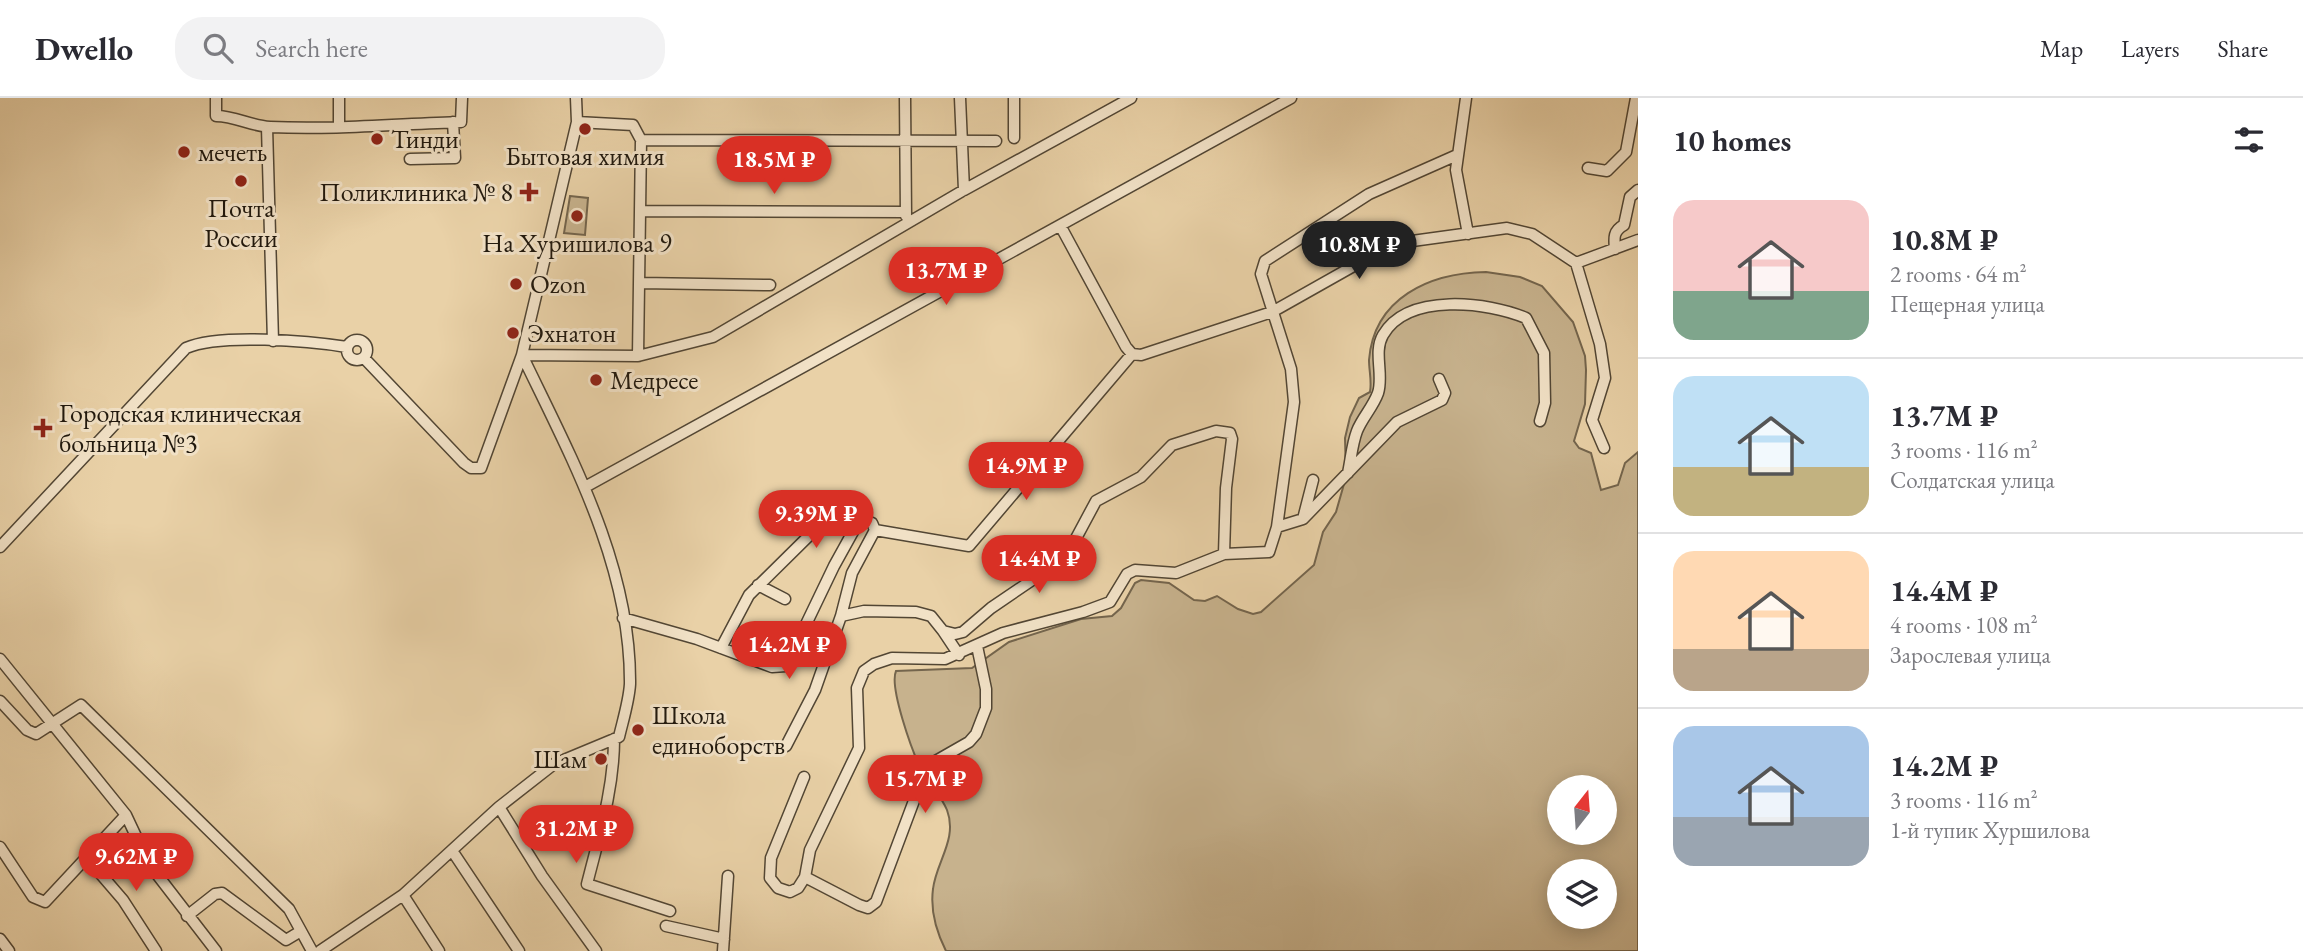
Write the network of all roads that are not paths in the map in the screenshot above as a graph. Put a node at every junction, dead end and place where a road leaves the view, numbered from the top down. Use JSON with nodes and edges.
{"nodes":[{"id":1,"x":216,"y":98,"type":"edge"},
{"id":2,"x":339,"y":98,"type":"edge"},
{"id":3,"x":462,"y":98,"type":"edge"},
{"id":4,"x":576,"y":98,"type":"edge"},
{"id":5,"x":905,"y":98,"type":"edge"},
{"id":6,"x":960,"y":98,"type":"edge"},
{"id":7,"x":1014,"y":98,"type":"edge"},
{"id":8,"x":1131,"y":98,"type":"edge"},
{"id":9,"x":1291,"y":98,"type":"edge"},
{"id":10,"x":1466,"y":98,"type":"edge"},
{"id":11,"x":1636,"y":98,"type":"edge"},
{"id":12,"x":453,"y":122,"type":"junction"},
{"id":13,"x":576,"y":122,"type":"junction"},
{"id":14,"x":267,"y":127,"type":"junction"},
{"id":15,"x":339,"y":127,"type":"junction"},
{"id":16,"x":1014,"y":138,"type":"dead end"},
{"id":17,"x":641,"y":139,"type":"junction"},
{"id":18,"x":905,"y":141,"type":"junction"},
{"id":19,"x":962,"y":141,"type":"junction"},
{"id":20,"x":996,"y":141,"type":"dead end"},
{"id":21,"x":1457,"y":156,"type":"junction"},
{"id":22,"x":410,"y":159,"type":"dead end"},
{"id":23,"x":1588,"y":168,"type":"dead end"},
{"id":24,"x":964,"y":190,"type":"junction"},
{"id":25,"x":1638,"y":190,"type":"edge"},
{"id":26,"x":641,"y":211,"type":"junction"},
{"id":27,"x":906,"y":212,"type":"junction"},
{"id":28,"x":906,"y":225,"type":"junction"},
{"id":29,"x":1061,"y":227,"type":"junction"},
{"id":30,"x":1468,"y":234,"type":"junction"},
{"id":31,"x":1638,"y":240,"type":"edge"},
{"id":32,"x":1615,"y":249,"type":"junction"},
{"id":33,"x":1576,"y":263,"type":"junction"},
{"id":34,"x":641,"y":283,"type":"junction"},
{"id":35,"x":770,"y":285,"type":"dead end"},
{"id":36,"x":1272,"y":312,"type":"junction"},
{"id":37,"x":273,"y":341,"type":"junction"},
{"id":38,"x":347,"y":347,"type":"junction"},
{"id":39,"x":1132,"y":354,"type":"junction"},
{"id":40,"x":522,"y":355,"type":"junction"},
{"id":41,"x":638,"y":356,"type":"junction"},
{"id":42,"x":364,"y":358,"type":"junction"},
{"id":43,"x":1439,"y":379,"type":"dead end"},
{"id":44,"x":1540,"y":421,"type":"dead end"},
{"id":45,"x":1604,"y":448,"type":"dead end"},
{"id":46,"x":1348,"y":473,"type":"junction"},
{"id":47,"x":1312,"y":480,"type":"dead end"},
{"id":48,"x":585,"y":487,"type":"junction"},
{"id":49,"x":1303,"y":519,"type":"junction"},
{"id":50,"x":860,"y":520,"type":"junction"},
{"id":51,"x":1277,"y":527,"type":"junction"},
{"id":52,"x":875,"y":530,"type":"junction"},
{"id":53,"x":0,"y":547,"type":"edge"},
{"id":54,"x":1224,"y":554,"type":"junction"},
{"id":55,"x":758,"y":585,"type":"junction"},
{"id":56,"x":785,"y":599,"type":"dead end"},
{"id":57,"x":841,"y":616,"type":"junction"},
{"id":58,"x":624,"y":618,"type":"junction"},
{"id":59,"x":943,"y":631,"type":"junction"},
{"id":60,"x":977,"y":646,"type":"junction"},
{"id":61,"x":721,"y":648,"type":"junction"},
{"id":62,"x":959,"y":655,"type":"junction"},
{"id":63,"x":0,"y":659,"type":"edge"},
{"id":64,"x":0,"y":701,"type":"edge"},
{"id":65,"x":52,"y":724,"type":"junction"},
{"id":66,"x":614,"y":739,"type":"junction"},
{"id":67,"x":786,"y":746,"type":"dead end"},
{"id":68,"x":804,"y":777,"type":"dead end"},
{"id":69,"x":499,"y":807,"type":"junction"},
{"id":70,"x":126,"y":815,"type":"junction"},
{"id":71,"x":0,"y":848,"type":"edge"},
{"id":72,"x":453,"y":852,"type":"junction"},
{"id":73,"x":86,"y":857,"type":"junction"},
{"id":74,"x":728,"y":876,"type":"dead end"},
{"id":75,"x":805,"y":877,"type":"junction"},
{"id":76,"x":403,"y":895,"type":"junction"},
{"id":77,"x":670,"y":911,"type":"dead end"},
{"id":78,"x":187,"y":916,"type":"junction"},
{"id":79,"x":666,"y":926,"type":"dead end"},
{"id":80,"x":301,"y":931,"type":"junction"},
{"id":81,"x":0,"y":939,"type":"edge"},
{"id":82,"x":724,"y":939,"type":"junction"},
{"id":83,"x":9,"y":951,"type":"edge"},
{"id":84,"x":156,"y":951,"type":"edge"},
{"id":85,"x":216,"y":951,"type":"edge"},
{"id":86,"x":312,"y":951,"type":"edge"},
{"id":87,"x":320,"y":951,"type":"edge"},
{"id":88,"x":439,"y":951,"type":"edge"},
{"id":89,"x":519,"y":951,"type":"edge"},
{"id":90,"x":596,"y":951,"type":"edge"},
{"id":91,"x":723,"y":951,"type":"edge"}],
"edges":[{"from":1,"to":14,"type":"street"},
{"from":2,"to":15,"type":"street"},
{"from":3,"to":12,"type":"street"},
{"from":4,"to":13,"type":"street"},
{"from":5,"to":18,"type":"street"},
{"from":6,"to":19,"type":"street"},
{"from":7,"to":16,"type":"street"},
{"from":8,"to":24,"type":"street"},
{"from":9,"to":29,"type":"street"},
{"from":10,"to":21,"type":"street"},
{"from":11,"to":23,"type":"street"},
{"from":12,"to":15,"type":"street"},
{"from":12,"to":22,"type":"street"},
{"from":13,"to":17,"type":"street"},
{"from":13,"to":40,"type":"street"},
{"from":14,"to":15,"type":"street"},
{"from":14,"to":37,"type":"street"},
{"from":17,"to":18,"type":"street"},
{"from":17,"to":26,"type":"street"},
{"from":18,"to":19,"type":"street"},
{"from":18,"to":27,"type":"street"},
{"from":19,"to":20,"type":"street"},
{"from":19,"to":24,"type":"street"},
{"from":21,"to":30,"type":"street"},
{"from":21,"to":36,"type":"street"},
{"from":24,"to":28,"type":"street"},
{"from":25,"to":32,"type":"street"},
{"from":26,"to":27,"type":"street"},
{"from":26,"to":34,"type":"street"},
{"from":27,"to":28,"type":"street"},
{"from":28,"to":41,"type":"street"},
{"from":29,"to":39,"type":"street"},
{"from":29,"to":48,"type":"street"},
{"from":30,"to":33,"type":"street"},
{"from":30,"to":36,"type":"street"},
{"from":31,"to":32,"type":"street"},
{"from":32,"to":33,"type":"street"},
{"from":33,"to":45,"type":"street"},
{"from":34,"to":35,"type":"street"},
{"from":34,"to":41,"type":"street"},
{"from":36,"to":39,"type":"street"},
{"from":36,"to":51,"type":"street"},
{"from":37,"to":38,"type":"street"},
{"from":37,"to":53,"type":"street"},
{"from":38,"to":42,"type":"street"},
{"from":38,"to":42,"type":"street"},
{"from":39,"to":52,"type":"street"},
{"from":40,"to":41,"type":"street"},
{"from":40,"to":42,"type":"street"},
{"from":40,"to":48,"type":"street"},
{"from":43,"to":46,"type":"street"},
{"from":44,"to":46,"type":"street"},
{"from":46,"to":49,"type":"street"},
{"from":47,"to":49,"type":"street"},
{"from":48,"to":58,"type":"street"},
{"from":49,"to":51,"type":"street"},
{"from":50,"to":52,"type":"street"},
{"from":50,"to":55,"type":"street"},
{"from":50,"to":61,"type":"street"},
{"from":51,"to":54,"type":"street"},
{"from":52,"to":57,"type":"street"},
{"from":54,"to":59,"type":"street"},
{"from":54,"to":60,"type":"street"},
{"from":55,"to":56,"type":"street"},
{"from":55,"to":61,"type":"street"},
{"from":57,"to":59,"type":"street"},
{"from":57,"to":67,"type":"street"},
{"from":58,"to":61,"type":"street"},
{"from":58,"to":66,"type":"street"},
{"from":59,"to":62,"type":"street"},
{"from":60,"to":62,"type":"street"},
{"from":60,"to":75,"type":"street"},
{"from":62,"to":75,"type":"street"},
{"from":63,"to":65,"type":"street"},
{"from":64,"to":65,"type":"street"},
{"from":65,"to":70,"type":"street"},
{"from":65,"to":80,"type":"street"},
{"from":66,"to":69,"type":"street"},
{"from":66,"to":77,"type":"street"},
{"from":68,"to":75,"type":"street"},
{"from":69,"to":72,"type":"street"},
{"from":69,"to":90,"type":"street"},
{"from":70,"to":73,"type":"street"},
{"from":70,"to":78,"type":"street"},
{"from":71,"to":73,"type":"street"},
{"from":72,"to":76,"type":"street"},
{"from":72,"to":89,"type":"street"},
{"from":73,"to":84,"type":"street"},
{"from":74,"to":82,"type":"street"},
{"from":76,"to":87,"type":"street"},
{"from":76,"to":88,"type":"street"},
{"from":78,"to":80,"type":"street"},
{"from":78,"to":85,"type":"street"},
{"from":79,"to":82,"type":"street"},
{"from":80,"to":86,"type":"street"},
{"from":81,"to":83,"type":"street"},
{"from":82,"to":91,"type":"street"}]}
